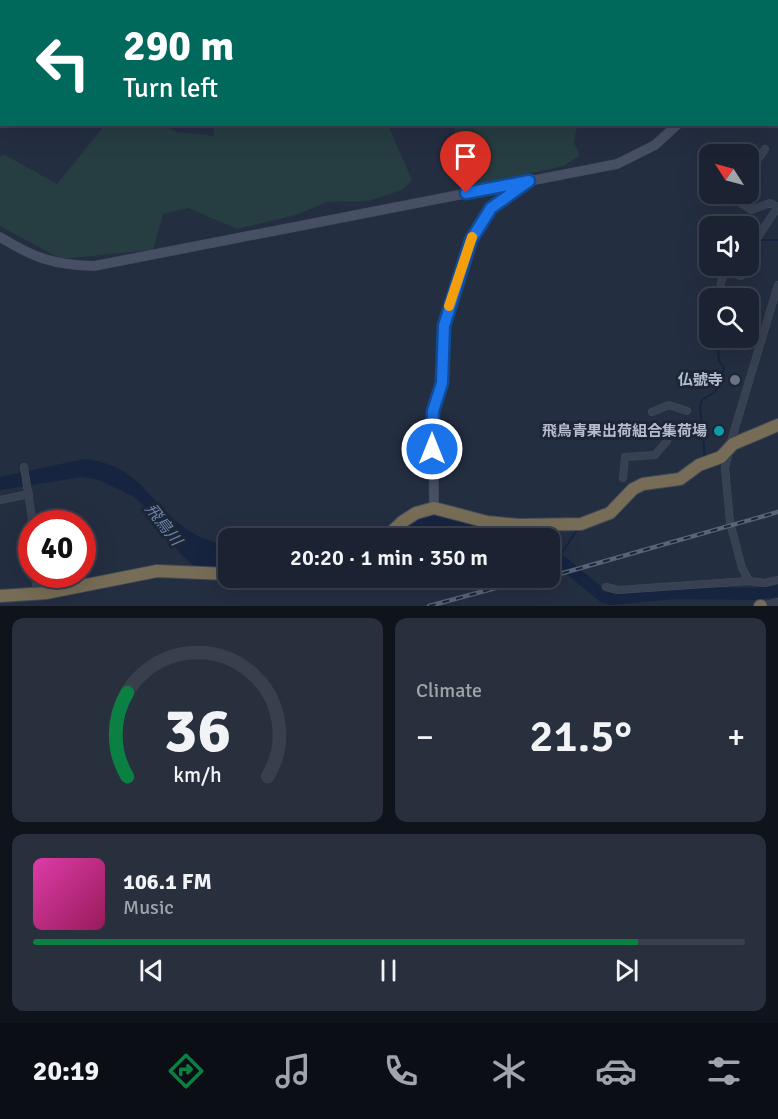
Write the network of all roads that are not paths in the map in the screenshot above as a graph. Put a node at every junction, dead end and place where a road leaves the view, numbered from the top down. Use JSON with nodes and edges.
{"nodes":[{"id":1,"x":676,"y":126,"type":"edge"},
{"id":2,"x":765,"y":149,"type":"dead end"},
{"id":3,"x":759,"y":157,"type":"edge"},
{"id":4,"x":529,"y":181,"type":"junction"},
{"id":5,"x":741,"y":204,"type":"edge"},
{"id":6,"x":778,"y":207,"type":"edge"},
{"id":7,"x":759,"y":235,"type":"edge"},
{"id":8,"x":0,"y":237,"type":"edge"},
{"id":9,"x":778,"y":285,"type":"edge"},
{"id":10,"x":687,"y":411,"type":"dead end"},
{"id":11,"x":652,"y":412,"type":"dead end"},
{"id":12,"x":778,"y":425,"type":"edge"},
{"id":13,"x":667,"y":441,"type":"dead end"},
{"id":14,"x":730,"y":447,"type":"junction"},
{"id":15,"x":24,"y":469,"type":"dead end"},
{"id":16,"x":623,"y":478,"type":"dead end"},
{"id":17,"x":28,"y":490,"type":"junction"},
{"id":18,"x":0,"y":500,"type":"edge"},
{"id":19,"x":434,"y":508,"type":"junction"},
{"id":20,"x":31,"y":510,"type":"edge"},
{"id":21,"x":396,"y":528,"type":"edge"},
{"id":22,"x":218,"y":574,"type":"edge"},
{"id":23,"x":778,"y":580,"type":"edge"},
{"id":24,"x":749,"y":581,"type":"junction"},
{"id":25,"x":606,"y":587,"type":"dead end"},
{"id":26,"x":36,"y":588,"type":"edge"},
{"id":27,"x":37,"y":594,"type":"junction"},
{"id":28,"x":0,"y":597,"type":"edge"},
{"id":29,"x":778,"y":602,"type":"edge"},
{"id":30,"x":760,"y":606,"type":"edge"}],
"edges":[{"from":1,"to":4,"type":"street"},
{"from":2,"to":3,"type":"street"},
{"from":4,"to":8,"type":"street"},
{"from":4,"to":19,"type":"street"},
{"from":5,"to":6,"type":"street"},
{"from":6,"to":7,"type":"street"},
{"from":9,"to":14,"type":"street"},
{"from":10,"to":11,"type":"street"},
{"from":12,"to":14,"type":"highway"},
{"from":13,"to":16,"type":"street"},
{"from":14,"to":19,"type":"highway"},
{"from":14,"to":24,"type":"street"},
{"from":15,"to":17,"type":"street"},
{"from":17,"to":18,"type":"street"},
{"from":17,"to":20,"type":"street"},
{"from":19,"to":21,"type":"highway"},
{"from":22,"to":27,"type":"highway"},
{"from":23,"to":24,"type":"street"},
{"from":24,"to":25,"type":"street"},
{"from":26,"to":27,"type":"street"},
{"from":27,"to":28,"type":"highway"},
{"from":29,"to":30,"type":"street"}]}
